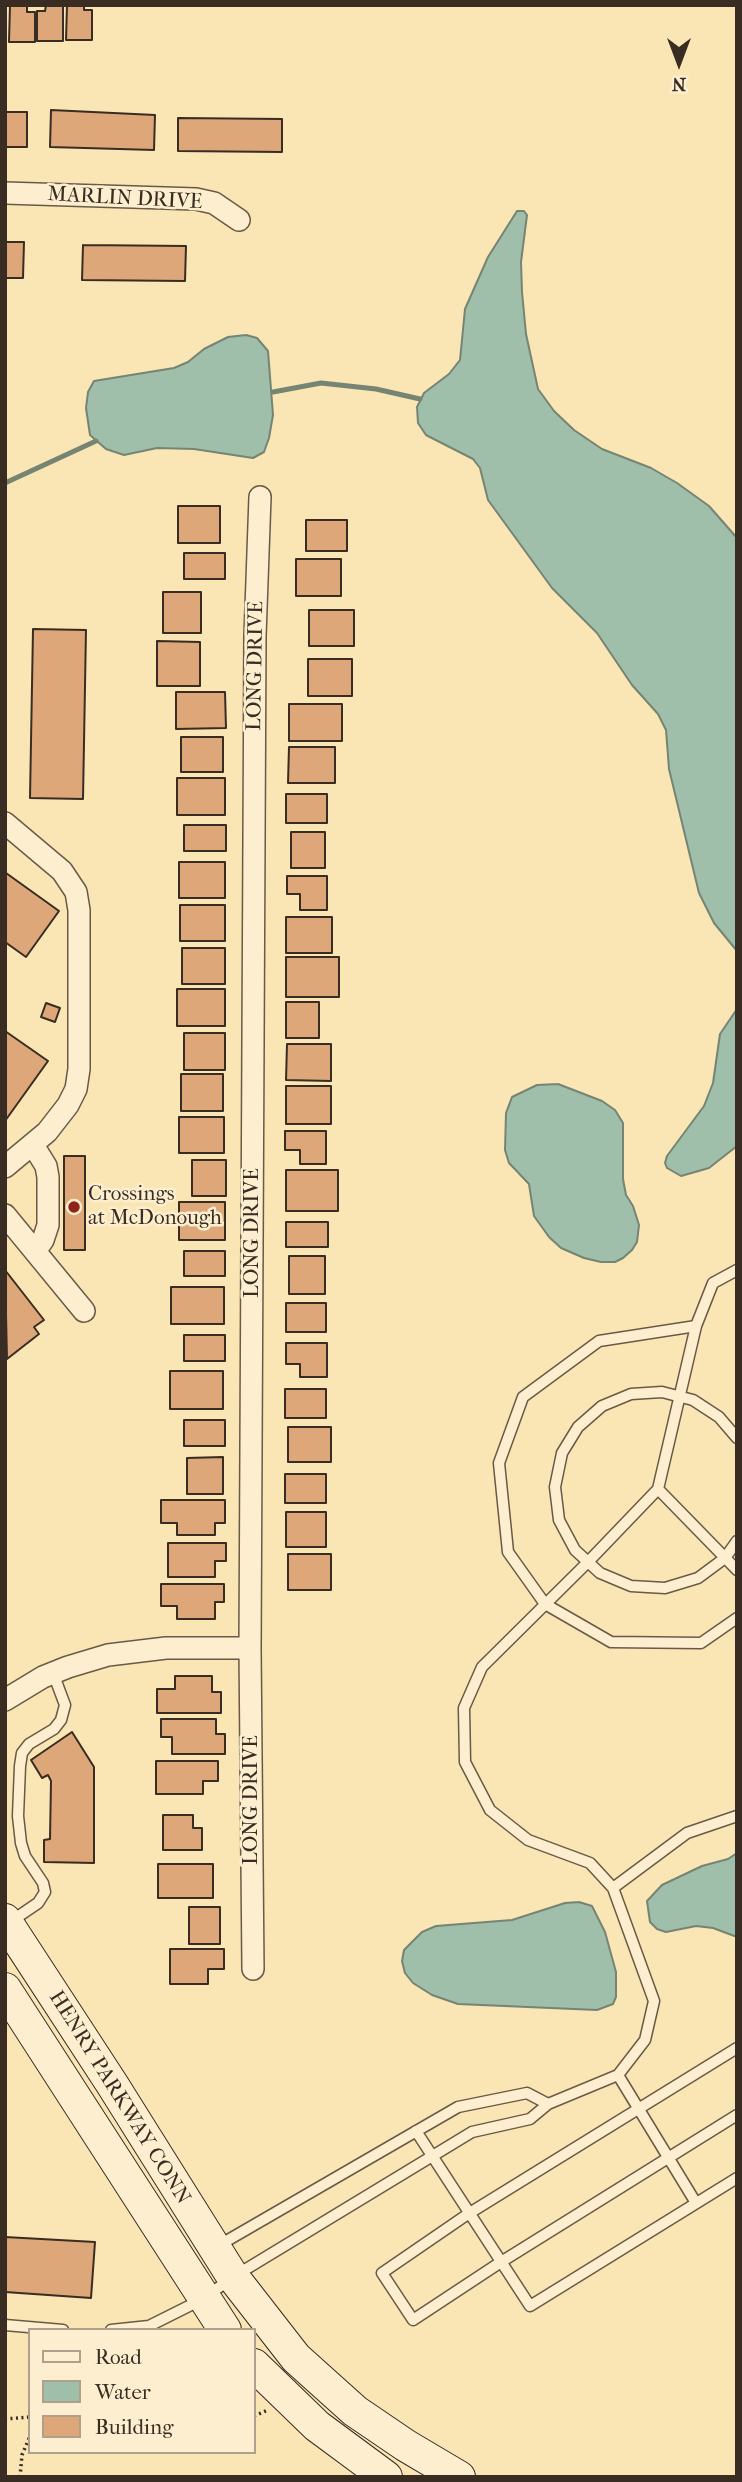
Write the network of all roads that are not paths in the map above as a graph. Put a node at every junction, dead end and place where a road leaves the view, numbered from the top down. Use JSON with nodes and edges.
{"nodes":[{"id":1,"x":5,"y":193,"type":"edge"},
{"id":2,"x":239,"y":220,"type":"dead end"},
{"id":3,"x":260,"y":497,"type":"dead end"},
{"id":4,"x":5,"y":823,"type":"edge"},
{"id":5,"x":33,"y":1145,"type":"junction"},
{"id":6,"x":5,"y":1167,"type":"edge"},
{"id":7,"x":5,"y":1215,"type":"edge"},
{"id":8,"x":35,"y":1251,"type":"junction"},
{"id":9,"x":737,"y":1270,"type":"edge"},
{"id":10,"x":84,"y":1311,"type":"dead end"},
{"id":11,"x":696,"y":1326,"type":"junction"},
{"id":12,"x":681,"y":1396,"type":"junction"},
{"id":13,"x":737,"y":1438,"type":"edge"},
{"id":14,"x":658,"y":1489,"type":"junction"},
{"id":15,"x":737,"y":1541,"type":"edge"},
{"id":16,"x":725,"y":1558,"type":"junction"},
{"id":17,"x":587,"y":1563,"type":"junction"},
{"id":18,"x":737,"y":1570,"type":"edge"},
{"id":19,"x":545,"y":1604,"type":"junction"},
{"id":20,"x":737,"y":1618,"type":"edge"},
{"id":21,"x":250,"y":1648,"type":"junction"},
{"id":22,"x":53,"y":1673,"type":"junction"},
{"id":23,"x":5,"y":1700,"type":"edge"},
{"id":24,"x":737,"y":1816,"type":"edge"},
{"id":25,"x":613,"y":1888,"type":"junction"},
{"id":26,"x":6,"y":1922,"type":"edge"},
{"id":27,"x":253,"y":1969,"type":"dead end"},
{"id":28,"x":5,"y":1989,"type":"edge"},
{"id":29,"x":737,"y":2048,"type":"edge"},
{"id":30,"x":618,"y":2075,"type":"junction"},
{"id":31,"x":548,"y":2104,"type":"junction"},
{"id":32,"x":638,"y":2110,"type":"junction"},
{"id":33,"x":737,"y":2115,"type":"edge"},
{"id":34,"x":416,"y":2131,"type":"junction"},
{"id":35,"x":432,"y":2156,"type":"junction"},
{"id":36,"x":668,"y":2157,"type":"junction"},
{"id":37,"x":737,"y":2178,"type":"edge"},
{"id":38,"x":696,"y":2203,"type":"junction"},
{"id":39,"x":468,"y":2214,"type":"junction"},
{"id":40,"x":215,"y":2248,"type":"junction"},
{"id":41,"x":500,"y":2262,"type":"junction"},
{"id":42,"x":233,"y":2277,"type":"junction"},
{"id":43,"x":203,"y":2299,"type":"junction"},
{"id":44,"x":5,"y":2325,"type":"edge"},
{"id":45,"x":40,"y":2328,"type":"edge"},
{"id":46,"x":130,"y":2328,"type":"edge"},
{"id":47,"x":224,"y":2328,"type":"edge"},
{"id":48,"x":256,"y":2367,"type":"edge"},
{"id":49,"x":386,"y":2477,"type":"edge"},
{"id":50,"x":459,"y":2477,"type":"edge"}],
"edges":[{"from":1,"to":2,"type":"street","name":"MARLIN DRIVE"},
{"from":3,"to":21,"type":"street","name":"LONG DRIVE"},
{"from":4,"to":5,"type":"street"},
{"from":5,"to":6,"type":"street"},
{"from":5,"to":8,"type":"street"},
{"from":7,"to":8,"type":"street"},
{"from":8,"to":10,"type":"street"},
{"from":9,"to":11,"type":"lane"},
{"from":11,"to":12,"type":"lane"},
{"from":11,"to":19,"type":"lane"},
{"from":12,"to":13,"type":"lane"},
{"from":12,"to":14,"type":"lane"},
{"from":12,"to":17,"type":"lane"},
{"from":14,"to":16,"type":"lane"},
{"from":14,"to":17,"type":"lane"},
{"from":15,"to":16,"type":"lane"},
{"from":16,"to":17,"type":"lane"},
{"from":16,"to":18,"type":"lane"},
{"from":17,"to":19,"type":"lane"},
{"from":19,"to":20,"type":"lane"},
{"from":19,"to":25,"type":"lane"},
{"from":21,"to":22,"type":"street"},
{"from":21,"to":27,"type":"street","name":"LONG DRIVE"},
{"from":22,"to":23,"type":"street"},
{"from":22,"to":26,"type":"lane"},
{"from":24,"to":25,"type":"lane"},
{"from":25,"to":30,"type":"lane"},
{"from":26,"to":40,"type":"street","name":"HENRY PARKWAY CONN"},
{"from":28,"to":43,"type":"street","name":"HENRY PARKWAY CONN"},
{"from":29,"to":32,"type":"lane"},
{"from":30,"to":31,"type":"lane"},
{"from":30,"to":32,"type":"lane"},
{"from":31,"to":34,"type":"lane"},
{"from":31,"to":35,"type":"lane"},
{"from":32,"to":36,"type":"lane"},
{"from":32,"to":39,"type":"lane"},
{"from":33,"to":36,"type":"lane"},
{"from":34,"to":35,"type":"lane"},
{"from":34,"to":40,"type":"lane"},
{"from":35,"to":39,"type":"lane"},
{"from":35,"to":42,"type":"lane"},
{"from":36,"to":38,"type":"lane"},
{"from":36,"to":41,"type":"lane"},
{"from":37,"to":38,"type":"lane"},
{"from":38,"to":41,"type":"lane"},
{"from":39,"to":41,"type":"lane"},
{"from":39,"to":41,"type":"lane"},
{"from":40,"to":42,"type":"street","name":"HENRY PARKWAY CONN"},
{"from":42,"to":43,"type":"lane"},
{"from":42,"to":50,"type":"street","name":"HENRY PARKWAY CONN"},
{"from":43,"to":46,"type":"lane"},
{"from":43,"to":47,"type":"street","name":"HENRY PARKWAY CONN"},
{"from":44,"to":45,"type":"lane"},
{"from":48,"to":49,"type":"street"}]}
